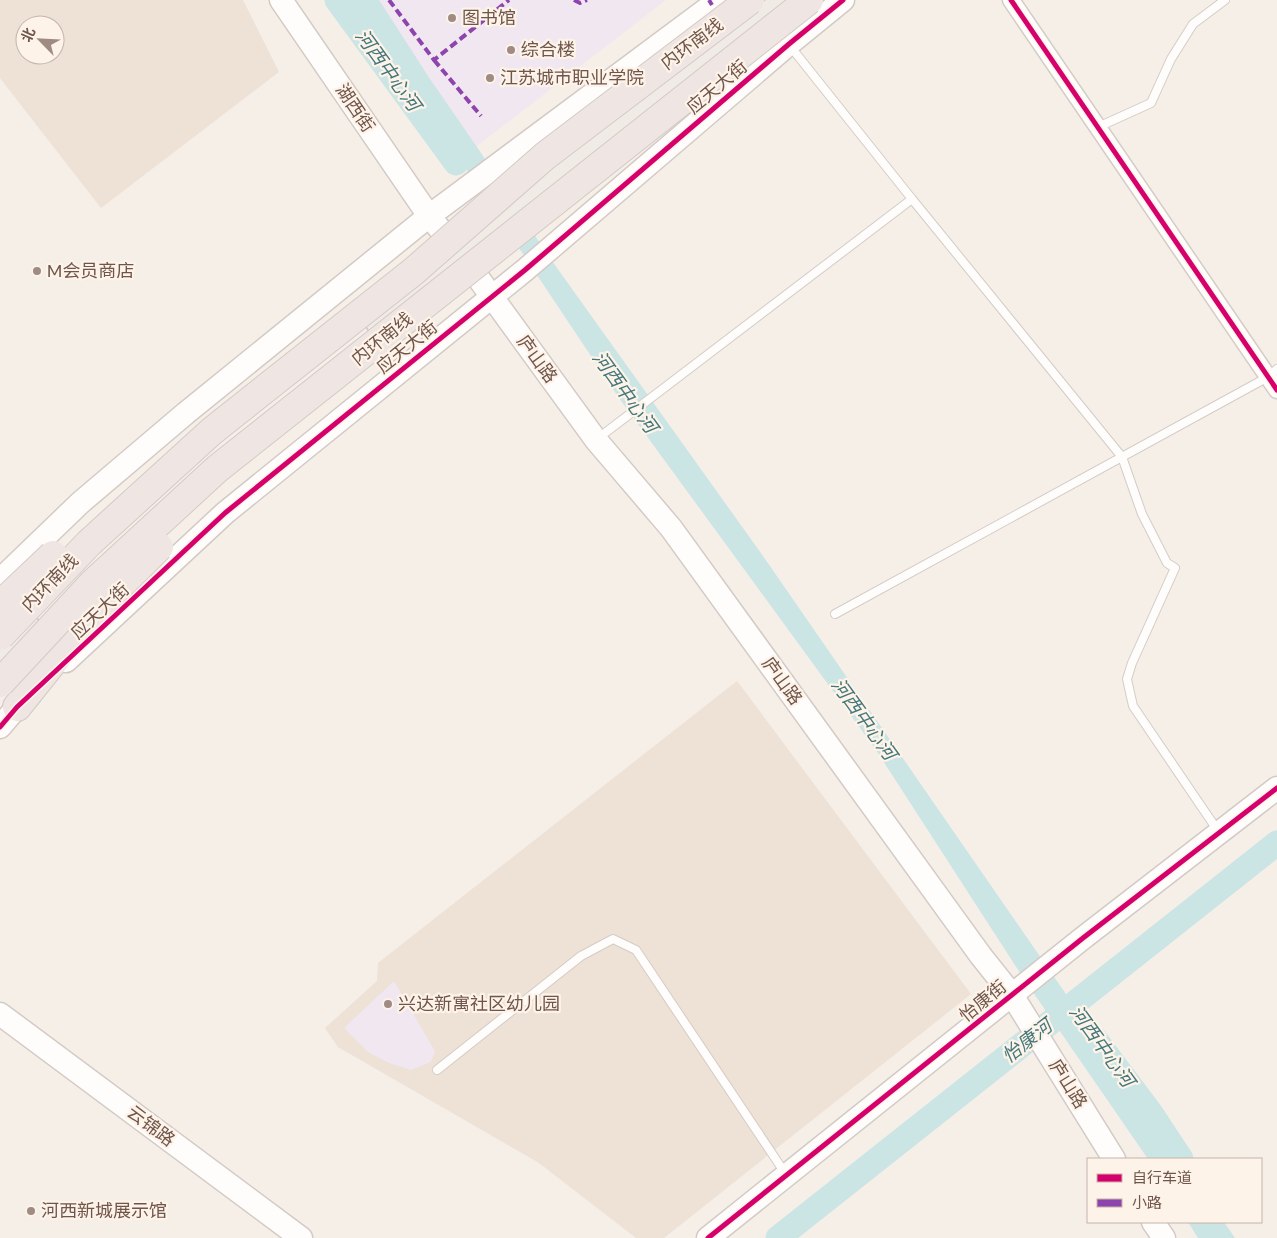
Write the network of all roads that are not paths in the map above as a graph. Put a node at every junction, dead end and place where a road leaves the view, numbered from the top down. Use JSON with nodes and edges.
{"nodes":[{"id":1,"x":281,"y":0,"type":"edge"},
{"id":2,"x":719,"y":0,"type":"edge"},
{"id":3,"x":750,"y":0,"type":"edge"},
{"id":4,"x":770,"y":0,"type":"edge"},
{"id":5,"x":786,"y":0,"type":"edge"},
{"id":6,"x":808,"y":0,"type":"edge"},
{"id":7,"x":843,"y":0,"type":"edge"},
{"id":8,"x":1011,"y":0,"type":"edge"},
{"id":9,"x":1225,"y":0,"type":"edge"},
{"id":10,"x":789,"y":44,"type":"junction"},
{"id":11,"x":1098,"y":127,"type":"junction"},
{"id":12,"x":545,"y":156,"type":"junction"},
{"id":13,"x":567,"y":190,"type":"junction"},
{"id":14,"x":912,"y":198,"type":"junction"},
{"id":15,"x":429,"y":216,"type":"junction"},
{"id":16,"x":459,"y":253,"type":"junction"},
{"id":17,"x":491,"y":296,"type":"junction"},
{"id":18,"x":1274,"y":379,"type":"edge"},
{"id":19,"x":600,"y":437,"type":"junction"},
{"id":20,"x":1122,"y":457,"type":"junction"},
{"id":21,"x":0,"y":580,"type":"edge"},
{"id":22,"x":0,"y":606,"type":"edge"},
{"id":23,"x":835,"y":614,"type":"dead end"},
{"id":24,"x":0,"y":636,"type":"edge"},
{"id":25,"x":0,"y":652,"type":"edge"},
{"id":26,"x":0,"y":666,"type":"edge"},
{"id":27,"x":0,"y":683,"type":"edge"},
{"id":28,"x":17,"y":706,"type":"junction"},
{"id":29,"x":0,"y":727,"type":"edge"},
{"id":30,"x":1277,"y":788,"type":"edge"},
{"id":31,"x":1219,"y":832,"type":"junction"},
{"id":32,"x":1019,"y":993,"type":"junction"},
{"id":33,"x":0,"y":1014,"type":"edge"},
{"id":34,"x":437,"y":1070,"type":"dead end"},
{"id":35,"x":1113,"y":1158,"type":"edge"},
{"id":36,"x":787,"y":1175,"type":"junction"},
{"id":37,"x":1154,"y":1223,"type":"edge"},
{"id":38,"x":302,"y":1238,"type":"edge"},
{"id":39,"x":708,"y":1238,"type":"edge"},
{"id":40,"x":1164,"y":1238,"type":"edge"}],
"edges":[{"from":1,"to":15,"type":"street","name":"湖西街"},
{"from":2,"to":15,"type":"street"},
{"from":3,"to":12,"type":"highway","name":"内环南线","bridge":true},
{"from":4,"to":16,"type":"main road","name":"应天大街"},
{"from":5,"to":16,"type":"main road","name":"应天大街"},
{"from":6,"to":13,"type":"highway","name":"内环南线","bridge":true},
{"from":7,"to":10,"type":"street","name":"应天大街"},
{"from":8,"to":11,"type":"street"},
{"from":9,"to":11,"type":"lane"},
{"from":10,"to":14,"type":"lane"},
{"from":10,"to":17,"type":"street","name":"应天大街"},
{"from":11,"to":18,"type":"street"},
{"from":12,"to":22,"type":"highway","bridge":true},
{"from":12,"to":24,"type":"highway","name":"内环南线","bridge":true},
{"from":13,"to":27,"type":"highway","name":"内环南线","bridge":true},
{"from":13,"to":28,"type":"highway","bridge":true},
{"from":14,"to":19,"type":"lane"},
{"from":14,"to":20,"type":"lane"},
{"from":15,"to":16,"type":"street","name":"庐山路"},
{"from":15,"to":21,"type":"street"},
{"from":16,"to":17,"type":"street","name":"庐山路"},
{"from":16,"to":25,"type":"main road","name":"应天大街"},
{"from":16,"to":26,"type":"main road","name":"应天大街"},
{"from":17,"to":19,"type":"street","name":"庐山路"},
{"from":17,"to":28,"type":"street","name":"应天大街"},
{"from":18,"to":20,"type":"lane"},
{"from":19,"to":32,"type":"street","name":"庐山路"},
{"from":20,"to":23,"type":"lane"},
{"from":20,"to":31,"type":"lane"},
{"from":28,"to":29,"type":"street","name":"应天大街"},
{"from":30,"to":31,"type":"street","name":"怡康街"},
{"from":31,"to":32,"type":"street","name":"怡康街"},
{"from":32,"to":35,"type":"street","name":"庐山路"},
{"from":32,"to":36,"type":"street","name":"怡康街"},
{"from":33,"to":38,"type":"street","name":"云锦路"},
{"from":34,"to":36,"type":"lane"},
{"from":36,"to":39,"type":"street","name":"怡康街"},
{"from":37,"to":40,"type":"street"}]}
